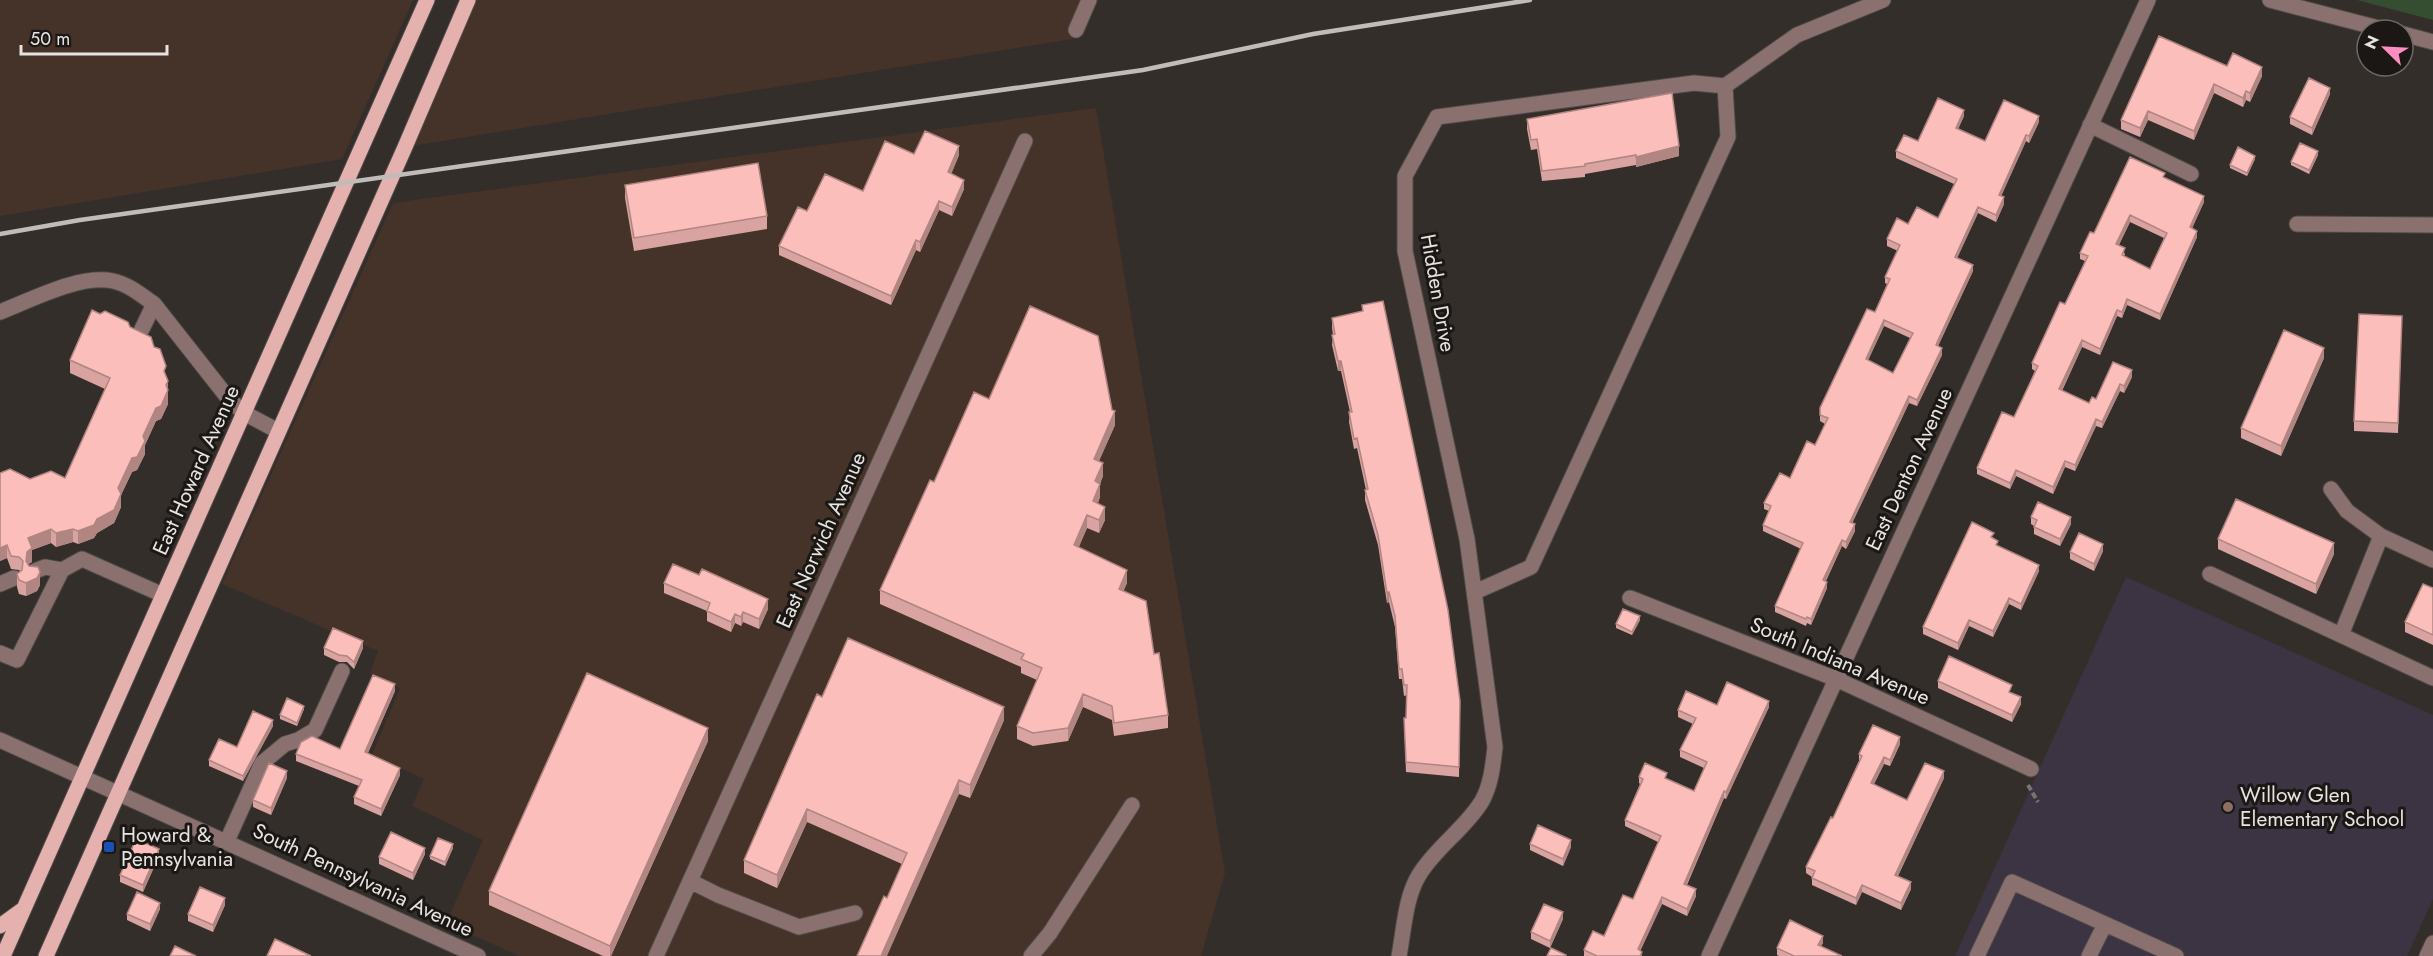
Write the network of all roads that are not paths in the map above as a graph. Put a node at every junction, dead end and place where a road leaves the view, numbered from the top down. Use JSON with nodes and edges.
{"nodes":[{"id":1,"x":427,"y":0,"type":"edge"},
{"id":2,"x":468,"y":0,"type":"edge"},
{"id":3,"x":1089,"y":0,"type":"edge"},
{"id":4,"x":1883,"y":0,"type":"edge"},
{"id":5,"x":2148,"y":0,"type":"edge"},
{"id":6,"x":2270,"y":0,"type":"edge"},
{"id":7,"x":2355,"y":22,"type":"edge"},
{"id":8,"x":1076,"y":30,"type":"dead end"},
{"id":9,"x":2415,"y":37,"type":"edge"},
{"id":10,"x":2433,"y":42,"type":"edge"},
{"id":11,"x":1725,"y":86,"type":"junction"},
{"id":12,"x":2090,"y":125,"type":"junction"},
{"id":13,"x":1025,"y":141,"type":"dead end"},
{"id":14,"x":2191,"y":174,"type":"dead end"},
{"id":15,"x":2297,"y":224,"type":"dead end"},
{"id":16,"x":2433,"y":225,"type":"edge"},
{"id":17,"x":154,"y":304,"type":"junction"},
{"id":18,"x":0,"y":312,"type":"edge"},
{"id":19,"x":142,"y":329,"type":"dead end"},
{"id":20,"x":244,"y":413,"type":"junction"},
{"id":21,"x":278,"y":430,"type":"junction"},
{"id":22,"x":2331,"y":489,"type":"dead end"},
{"id":23,"x":2381,"y":536,"type":"junction"},
{"id":24,"x":2433,"y":560,"type":"edge"},
{"id":25,"x":62,"y":570,"type":"junction"},
{"id":26,"x":35,"y":571,"type":"edge"},
{"id":27,"x":2210,"y":574,"type":"dead end"},
{"id":28,"x":1475,"y":592,"type":"junction"},
{"id":29,"x":164,"y":595,"type":"junction"},
{"id":30,"x":1630,"y":598,"type":"dead end"},
{"id":31,"x":2341,"y":635,"type":"junction"},
{"id":32,"x":0,"y":653,"type":"edge"},
{"id":33,"x":342,"y":671,"type":"dead end"},
{"id":34,"x":2433,"y":678,"type":"edge"},
{"id":35,"x":1836,"y":679,"type":"junction"},
{"id":36,"x":0,"y":740,"type":"edge"},
{"id":37,"x":2031,"y":769,"type":"dead end"},
{"id":38,"x":83,"y":777,"type":"junction"},
{"id":39,"x":117,"y":792,"type":"junction"},
{"id":40,"x":1132,"y":805,"type":"dead end"},
{"id":41,"x":228,"y":841,"type":"junction"},
{"id":42,"x":690,"y":881,"type":"junction"},
{"id":43,"x":25,"y":908,"type":"junction"},
{"id":44,"x":855,"y":913,"type":"dead end"},
{"id":45,"x":2105,"y":924,"type":"junction"},
{"id":46,"x":0,"y":926,"type":"edge"},
{"id":47,"x":2433,"y":943,"type":"edge"},
{"id":48,"x":3,"y":956,"type":"edge"},
{"id":49,"x":46,"y":956,"type":"edge"},
{"id":50,"x":478,"y":956,"type":"edge"},
{"id":51,"x":656,"y":956,"type":"edge"},
{"id":52,"x":1031,"y":956,"type":"edge"},
{"id":53,"x":1399,"y":956,"type":"edge"},
{"id":54,"x":1709,"y":956,"type":"edge"},
{"id":55,"x":1977,"y":956,"type":"edge"},
{"id":56,"x":2089,"y":956,"type":"edge"},
{"id":57,"x":2176,"y":956,"type":"edge"},
{"id":58,"x":2427,"y":956,"type":"edge"}],
"edges":[{"from":1,"to":20,"type":"main road","name":"East Howard Avenue"},
{"from":2,"to":21,"type":"main road"},
{"from":3,"to":8,"type":"street"},
{"from":4,"to":11,"type":"street"},
{"from":5,"to":12,"type":"street","name":"East Denton Avenue"},
{"from":6,"to":7,"type":"street"},
{"from":9,"to":10,"type":"street"},
{"from":11,"to":28,"type":"street"},
{"from":11,"to":28,"type":"street","name":"Hidden Drive"},
{"from":12,"to":14,"type":"street"},
{"from":12,"to":35,"type":"street","name":"East Denton Avenue"},
{"from":13,"to":42,"type":"street","name":"East Norwich Avenue"},
{"from":15,"to":16,"type":"street"},
{"from":17,"to":18,"type":"street"},
{"from":17,"to":19,"type":"street"},
{"from":17,"to":20,"type":"street"},
{"from":20,"to":21,"type":"street"},
{"from":20,"to":29,"type":"main road","name":"East Howard Avenue"},
{"from":21,"to":39,"type":"main road"},
{"from":22,"to":23,"type":"street"},
{"from":23,"to":24,"type":"street"},
{"from":23,"to":31,"type":"street"},
{"from":25,"to":26,"type":"street"},
{"from":25,"to":29,"type":"street"},
{"from":25,"to":32,"type":"street"},
{"from":27,"to":31,"type":"street"},
{"from":28,"to":53,"type":"street","name":"Hidden Drive"},
{"from":29,"to":38,"type":"main road","name":"East Howard Avenue"},
{"from":30,"to":35,"type":"street","name":"South Indiana Avenue"},
{"from":31,"to":34,"type":"street"},
{"from":33,"to":41,"type":"street"},
{"from":35,"to":37,"type":"street","name":"South Indiana Avenue"},
{"from":35,"to":54,"type":"street","name":"East Denton Avenue"},
{"from":36,"to":38,"type":"street","name":"South Pennsylvania Avenue"},
{"from":38,"to":39,"type":"street","name":"South Pennsylvania Avenue"},
{"from":38,"to":43,"type":"main road","name":"East Howard Avenue"},
{"from":39,"to":41,"type":"street","name":"South Pennsylvania Avenue"},
{"from":39,"to":49,"type":"main road"},
{"from":40,"to":52,"type":"street"},
{"from":41,"to":50,"type":"street","name":"South Pennsylvania Avenue"},
{"from":42,"to":44,"type":"street"},
{"from":42,"to":51,"type":"street","name":"East Norwich Avenue"},
{"from":43,"to":46,"type":"main road"},
{"from":43,"to":48,"type":"main road","name":"East Howard Avenue"},
{"from":45,"to":55,"type":"street"},
{"from":45,"to":56,"type":"street"},
{"from":45,"to":57,"type":"street"},
{"from":47,"to":58,"type":"street"}]}
